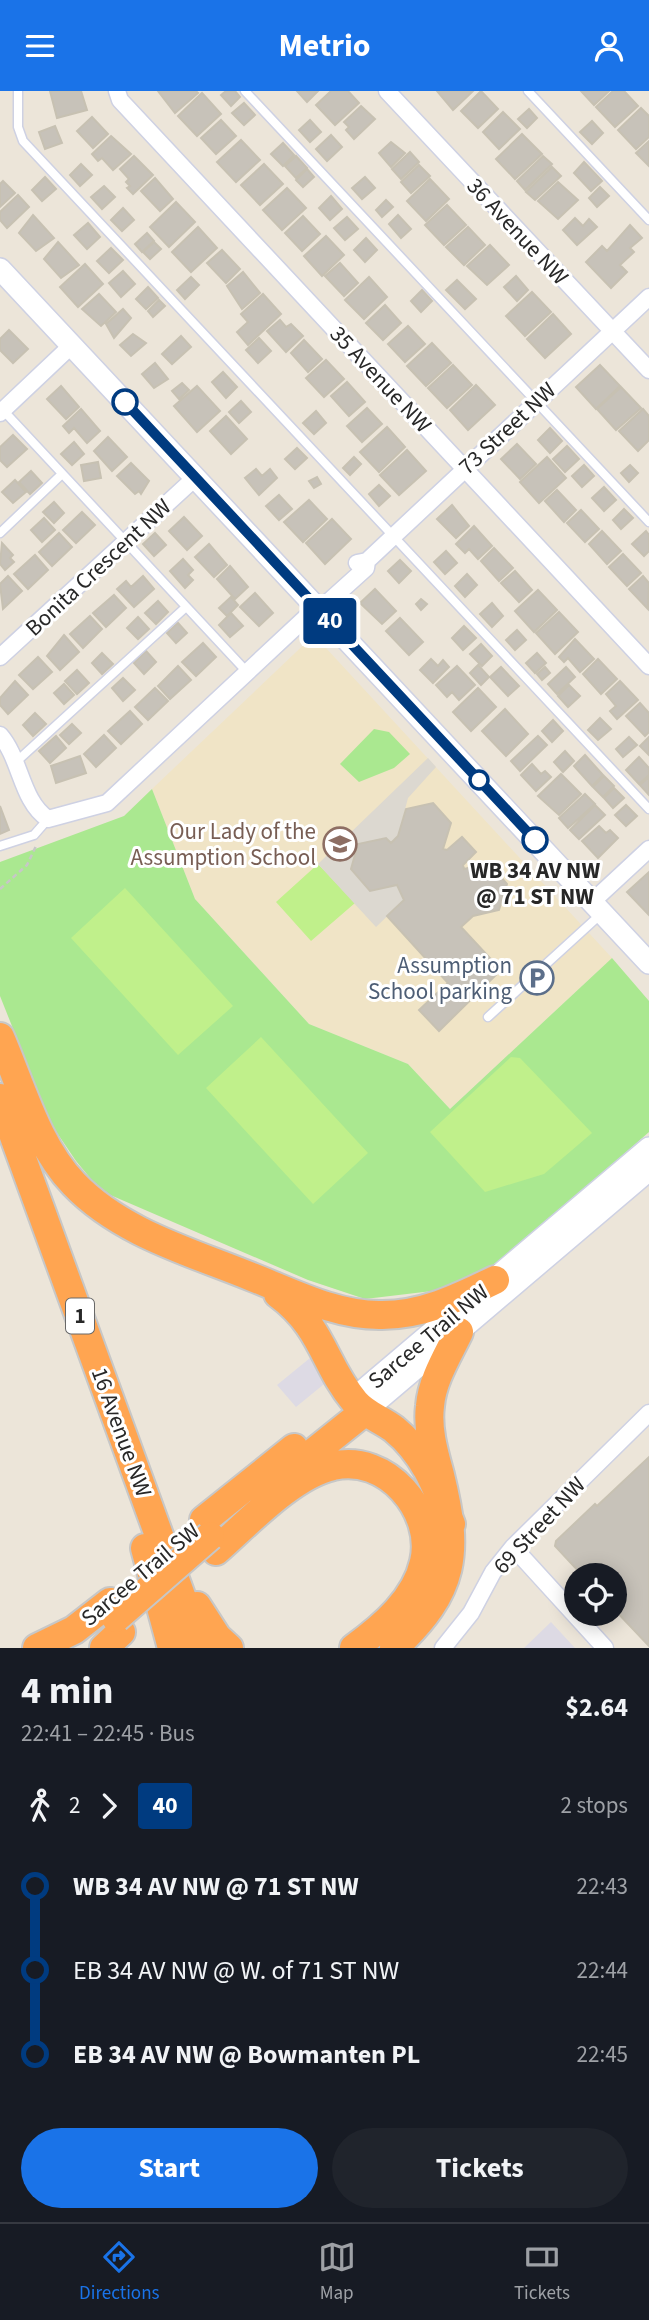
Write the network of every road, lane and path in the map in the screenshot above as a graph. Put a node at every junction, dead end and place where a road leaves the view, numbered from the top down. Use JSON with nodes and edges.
{"nodes":[{"id":1,"x":18,"y":91,"type":"edge"},
{"id":2,"x":117,"y":91,"type":"edge"},
{"id":3,"x":245,"y":91,"type":"edge"},
{"id":4,"x":387,"y":91,"type":"edge"},
{"id":5,"x":528,"y":91,"type":"edge"},
{"id":6,"x":649,"y":220,"type":"edge"},
{"id":7,"x":0,"y":269,"type":"edge"},
{"id":8,"x":649,"y":297,"type":"edge"},
{"id":9,"x":612,"y":330,"type":"junction"},
{"id":10,"x":72,"y":345,"type":"junction"},
{"id":11,"x":649,"y":370,"type":"edge"},
{"id":12,"x":535,"y":401,"type":"junction"},
{"id":13,"x":1,"y":410,"type":"edge"},
{"id":14,"x":464,"y":468,"type":"junction"},
{"id":15,"x":62,"y":474,"type":"junction"},
{"id":16,"x":196,"y":477,"type":"junction"},
{"id":17,"x":649,"y":522,"type":"edge"},
{"id":18,"x":0,"y":533,"type":"edge"},
{"id":19,"x":393,"y":537,"type":"junction"},
{"id":20,"x":126,"y":541,"type":"junction"},
{"id":21,"x":186,"y":607,"type":"junction"},
{"id":22,"x":317,"y":607,"type":"junction"},
{"id":23,"x":0,"y":657,"type":"edge"},
{"id":24,"x":649,"y":666,"type":"edge"},
{"id":25,"x":248,"y":673,"type":"junction"},
{"id":26,"x":0,"y":734,"type":"edge"},
{"id":27,"x":16,"y":762,"type":"junction"},
{"id":28,"x":649,"y":810,"type":"edge"},
{"id":29,"x":48,"y":819,"type":"junction"},
{"id":30,"x":0,"y":846,"type":"edge"},
{"id":31,"x":649,"y":849,"type":"edge"},
{"id":32,"x":0,"y":889,"type":"edge"},
{"id":33,"x":598,"y":907,"type":"junction"},
{"id":34,"x":649,"y":963,"type":"edge"},
{"id":35,"x":488,"y":1017,"type":"dead end"},
{"id":36,"x":0,"y":1037,"type":"edge"},
{"id":37,"x":0,"y":1098,"type":"edge"},
{"id":38,"x":649,"y":1148,"type":"edge"},
{"id":39,"x":0,"y":1149,"type":"edge"},
{"id":40,"x":649,"y":1170,"type":"edge"},
{"id":41,"x":205,"y":1258,"type":"junction"},
{"id":42,"x":495,"y":1280,"type":"junction"},
{"id":43,"x":459,"y":1332,"type":"junction"},
{"id":44,"x":358,"y":1406,"type":"junction"},
{"id":45,"x":649,"y":1413,"type":"edge"},
{"id":46,"x":451,"y":1524,"type":"junction"},
{"id":47,"x":210,"y":1535,"type":"junction"},
{"id":48,"x":152,"y":1540,"type":"junction"},
{"id":49,"x":513,"y":1547,"type":"junction"},
{"id":50,"x":113,"y":1625,"type":"edge"},
{"id":51,"x":37,"y":1648,"type":"edge"},
{"id":52,"x":81,"y":1648,"type":"edge"},
{"id":53,"x":172,"y":1648,"type":"edge"},
{"id":54,"x":181,"y":1648,"type":"edge"},
{"id":55,"x":200,"y":1648,"type":"edge"},
{"id":56,"x":229,"y":1648,"type":"edge"},
{"id":57,"x":354,"y":1648,"type":"edge"},
{"id":58,"x":394,"y":1648,"type":"edge"},
{"id":59,"x":443,"y":1648,"type":"edge"},
{"id":60,"x":604,"y":1648,"type":"edge"}],
"edges":[{"from":1,"to":19,"type":"lane"},
{"from":2,"to":14,"type":"street","name":"35 Avenue NW"},
{"from":3,"to":12,"type":"lane"},
{"from":4,"to":9,"type":"street","name":"36 Avenue NW"},
{"from":5,"to":6,"type":"lane"},
{"from":7,"to":10,"type":"street"},
{"from":8,"to":9,"type":"street","name":"73 Street NW"},
{"from":9,"to":11,"type":"street","name":"36 Avenue NW"},
{"from":9,"to":12,"type":"street","name":"73 Street NW"},
{"from":10,"to":13,"type":"street"},
{"from":10,"to":16,"type":"street"},
{"from":12,"to":14,"type":"street","name":"73 Street NW"},
{"from":12,"to":17,"type":"lane"},
{"from":13,"to":15,"type":"lane"},
{"from":14,"to":19,"type":"street","name":"73 Street NW"},
{"from":14,"to":24,"type":"street","name":"35 Avenue NW"},
{"from":15,"to":18,"type":"lane"},
{"from":15,"to":20,"type":"lane"},
{"from":16,"to":20,"type":"street","name":"Bonita Crescent NW"},
{"from":16,"to":22,"type":"street"},
{"from":19,"to":22,"type":"street","name":"73 Street NW"},
{"from":19,"to":28,"type":"lane"},
{"from":20,"to":21,"type":"lane"},
{"from":20,"to":23,"type":"street","name":"Bonita Crescent NW"},
{"from":21,"to":25,"type":"lane"},
{"from":21,"to":27,"type":"lane"},
{"from":22,"to":25,"type":"street","name":"73 Street NW"},
{"from":22,"to":33,"type":"street"},
{"from":25,"to":29,"type":"street","name":"73 Street NW"},
{"from":26,"to":27,"type":"street"},
{"from":27,"to":29,"type":"street"},
{"from":29,"to":30,"type":"lane"},
{"from":29,"to":32,"type":"path"},
{"from":31,"to":33,"type":"street"},
{"from":33,"to":34,"type":"street"},
{"from":33,"to":35,"type":"lane"},
{"from":36,"to":41,"type":"highway"},
{"from":37,"to":48,"type":"highway","name":"16 Avenue NW","number":"1"},
{"from":38,"to":42,"type":"street","name":"Sarcee Trail NW"},
{"from":39,"to":48,"type":"highway","name":"16 Avenue NW","number":"1"},
{"from":40,"to":43,"type":"street","name":"Sarcee Trail NW"},
{"from":41,"to":42,"type":"highway"},
{"from":41,"to":44,"type":"highway"},
{"from":42,"to":44,"type":"street","name":"Sarcee Trail NW"},
{"from":43,"to":44,"type":"street","name":"Sarcee Trail NW"},
{"from":43,"to":46,"type":"highway"},
{"from":44,"to":46,"type":"highway"},
{"from":44,"to":47,"type":"highway","name":"Sarcee Trail NW"},
{"from":45,"to":49,"type":"street","name":"69 Street NW"},
{"from":46,"to":58,"type":"highway"},
{"from":47,"to":50,"type":"highway","name":"Sarcee Trail SW"},
{"from":47,"to":57,"type":"highway"},
{"from":48,"to":53,"type":"highway"},
{"from":48,"to":54,"type":"highway","name":"16 Avenue NW","number":"1"},
{"from":48,"to":55,"type":"highway","name":"16 Avenue NW","number":"1"},
{"from":48,"to":56,"type":"highway"},
{"from":49,"to":59,"type":"street","name":"69 Street NW"},
{"from":49,"to":60,"type":"street"},
{"from":50,"to":51,"type":"highway","name":"Sarcee Trail SW"},
{"from":50,"to":52,"type":"highway","name":"Sarcee Trail SW"}]}
